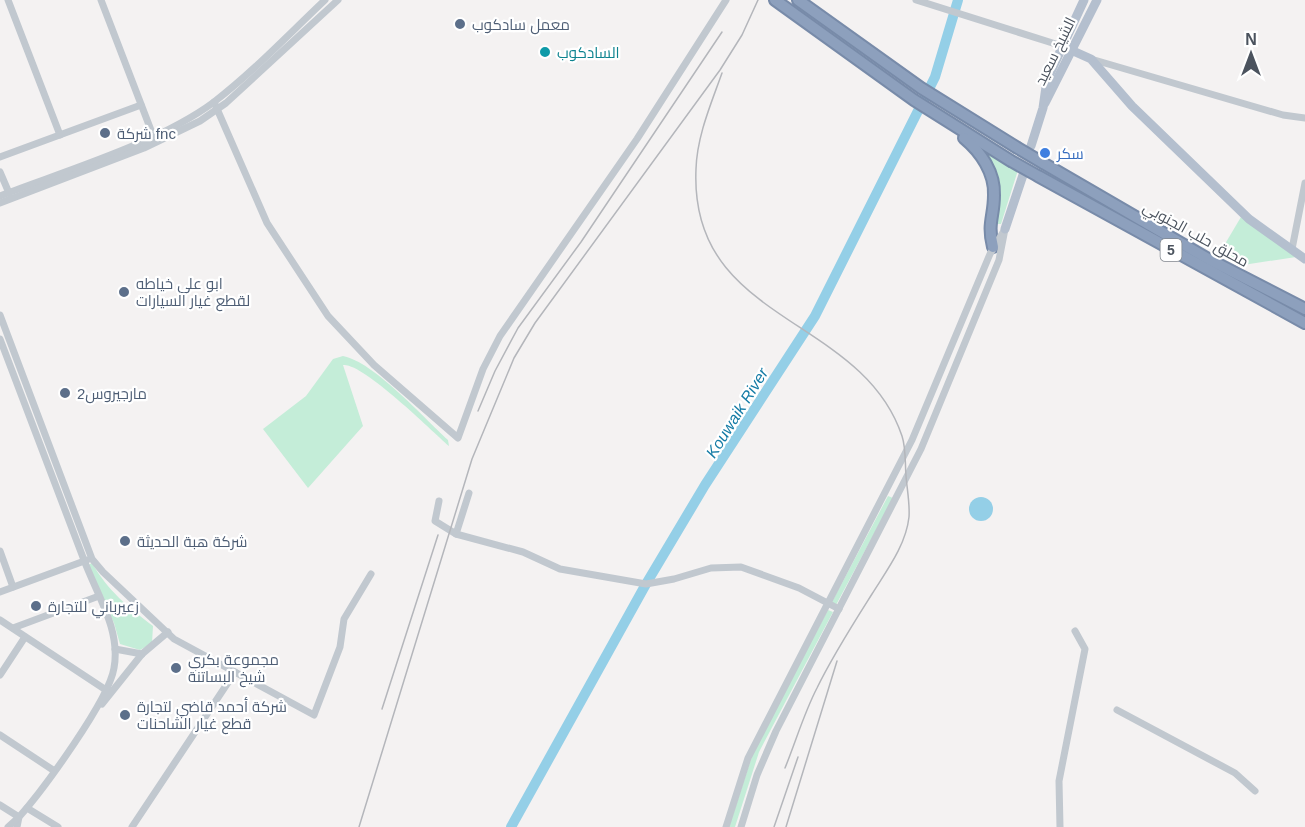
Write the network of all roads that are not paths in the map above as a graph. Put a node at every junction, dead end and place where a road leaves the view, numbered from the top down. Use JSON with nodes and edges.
{"nodes":[{"id":1,"x":8,"y":0,"type":"edge"},
{"id":2,"x":101,"y":0,"type":"edge"},
{"id":3,"x":325,"y":0,"type":"edge"},
{"id":4,"x":338,"y":0,"type":"edge"},
{"id":5,"x":726,"y":0,"type":"edge"},
{"id":6,"x":775,"y":0,"type":"edge"},
{"id":7,"x":798,"y":0,"type":"edge"},
{"id":8,"x":916,"y":0,"type":"edge"},
{"id":9,"x":1084,"y":0,"type":"edge"},
{"id":10,"x":1097,"y":0,"type":"edge"},
{"id":11,"x":285,"y":43,"type":"junction"},
{"id":12,"x":1062,"y":46,"type":"junction"},
{"id":13,"x":1072,"y":50,"type":"junction"},
{"id":14,"x":1091,"y":59,"type":"junction"},
{"id":15,"x":214,"y":102,"type":"junction"},
{"id":16,"x":141,"y":105,"type":"junction"},
{"id":17,"x":1043,"y":108,"type":"junction"},
{"id":18,"x":218,"y":110,"type":"junction"},
{"id":19,"x":934,"y":113,"type":"junction"},
{"id":20,"x":1305,"y":118,"type":"edge"},
{"id":21,"x":60,"y":135,"type":"junction"},
{"id":22,"x":155,"y":139,"type":"junction"},
{"id":23,"x":1031,"y":146,"type":"dead end"},
{"id":24,"x":0,"y":158,"type":"edge"},
{"id":25,"x":0,"y":172,"type":"edge"},
{"id":26,"x":1023,"y":175,"type":"dead end"},
{"id":27,"x":1305,"y":183,"type":"edge"},
{"id":28,"x":9,"y":193,"type":"junction"},
{"id":29,"x":0,"y":196,"type":"edge"},
{"id":30,"x":0,"y":203,"type":"edge"},
{"id":31,"x":1005,"y":229,"type":"junction"},
{"id":32,"x":993,"y":247,"type":"junction"},
{"id":33,"x":1292,"y":249,"type":"junction"},
{"id":34,"x":1305,"y":259,"type":"edge"},
{"id":35,"x":1305,"y":309,"type":"edge"},
{"id":36,"x":0,"y":315,"type":"edge"},
{"id":37,"x":1305,"y":323,"type":"edge"},
{"id":38,"x":0,"y":339,"type":"edge"},
{"id":39,"x":469,"y":493,"type":"dead end"},
{"id":40,"x":439,"y":501,"type":"dead end"},
{"id":41,"x":456,"y":534,"type":"junction"},
{"id":42,"x":0,"y":551,"type":"edge"},
{"id":43,"x":92,"y":559,"type":"junction"},
{"id":44,"x":84,"y":561,"type":"junction"},
{"id":45,"x":371,"y":574,"type":"dead end"},
{"id":46,"x":13,"y":587,"type":"junction"},
{"id":47,"x":0,"y":592,"type":"edge"},
{"id":48,"x":99,"y":596,"type":"junction"},
{"id":49,"x":828,"y":603,"type":"junction"},
{"id":50,"x":839,"y":609,"type":"junction"},
{"id":51,"x":0,"y":620,"type":"edge"},
{"id":52,"x":13,"y":628,"type":"junction"},
{"id":53,"x":1075,"y":631,"type":"dead end"},
{"id":54,"x":168,"y":633,"type":"junction"},
{"id":55,"x":26,"y":637,"type":"junction"},
{"id":56,"x":115,"y":649,"type":"junction"},
{"id":57,"x":142,"y":654,"type":"junction"},
{"id":58,"x":235,"y":672,"type":"junction"},
{"id":59,"x":0,"y":675,"type":"edge"},
{"id":60,"x":106,"y":690,"type":"junction"},
{"id":61,"x":1118,"y":710,"type":"dead end"},
{"id":62,"x":90,"y":720,"type":"junction"},
{"id":63,"x":0,"y":735,"type":"edge"},
{"id":64,"x":53,"y":771,"type":"junction"},
{"id":65,"x":1256,"y":791,"type":"dead end"},
{"id":66,"x":0,"y":805,"type":"edge"},
{"id":67,"x":27,"y":808,"type":"junction"},
{"id":68,"x":19,"y":817,"type":"junction"},
{"id":69,"x":8,"y":827,"type":"edge"},
{"id":70,"x":17,"y":827,"type":"edge"},
{"id":71,"x":58,"y":827,"type":"edge"},
{"id":72,"x":132,"y":827,"type":"edge"},
{"id":73,"x":726,"y":827,"type":"edge"},
{"id":74,"x":741,"y":827,"type":"edge"},
{"id":75,"x":1060,"y":827,"type":"edge"}],
"edges":[{"from":1,"to":21,"type":"street"},
{"from":2,"to":16,"type":"street"},
{"from":3,"to":11,"type":"street"},
{"from":4,"to":11,"type":"street"},
{"from":5,"to":18,"type":"street"},
{"from":6,"to":19,"type":"highway","number":"5"},
{"from":7,"to":35,"type":"highway","name":"محلق حلب الجنوبي","number":"5","bridge":true},
{"from":8,"to":12,"type":"street"},
{"from":9,"to":12,"type":"main road","name":"الشيخ سعيد"},
{"from":10,"to":13,"type":"main road","name":"الشيخ سعيد"},
{"from":11,"to":15,"type":"street"},
{"from":11,"to":18,"type":"street"},
{"from":12,"to":13,"type":"main road"},
{"from":12,"to":17,"type":"main road","name":"الشيخ سعيد"},
{"from":13,"to":14,"type":"main road"},
{"from":13,"to":17,"type":"main road","name":"الشيخ سعيد"},
{"from":14,"to":20,"type":"street"},
{"from":14,"to":33,"type":"main road"},
{"from":15,"to":18,"type":"street"},
{"from":15,"to":22,"type":"street"},
{"from":16,"to":21,"type":"street"},
{"from":16,"to":22,"type":"street"},
{"from":17,"to":23,"type":"main road"},
{"from":18,"to":22,"type":"street"},
{"from":19,"to":32,"type":"highway"},
{"from":19,"to":37,"type":"highway","name":"محلق حلب الجنوبي","number":"5","bridge":true},
{"from":21,"to":24,"type":"street"},
{"from":22,"to":28,"type":"street"},
{"from":22,"to":30,"type":"street"},
{"from":25,"to":28,"type":"street"},
{"from":26,"to":31,"type":"main road"},
{"from":27,"to":33,"type":"street"},
{"from":28,"to":29,"type":"street"},
{"from":31,"to":32,"type":"street"},
{"from":31,"to":50,"type":"street"},
{"from":32,"to":49,"type":"street"},
{"from":33,"to":34,"type":"main road"},
{"from":36,"to":43,"type":"street"},
{"from":38,"to":44,"type":"street"},
{"from":39,"to":41,"type":"street"},
{"from":40,"to":41,"type":"street"},
{"from":41,"to":49,"type":"street"},
{"from":42,"to":46,"type":"street"},
{"from":43,"to":44,"type":"street"},
{"from":43,"to":54,"type":"street"},
{"from":44,"to":46,"type":"street"},
{"from":44,"to":48,"type":"street"},
{"from":45,"to":58,"type":"street"},
{"from":46,"to":47,"type":"street"},
{"from":48,"to":52,"type":"street"},
{"from":48,"to":56,"type":"street"},
{"from":49,"to":50,"type":"street"},
{"from":49,"to":73,"type":"street"},
{"from":50,"to":74,"type":"street"},
{"from":51,"to":52,"type":"street"},
{"from":52,"to":55,"type":"street"},
{"from":53,"to":75,"type":"street"},
{"from":54,"to":57,"type":"street"},
{"from":54,"to":58,"type":"street"},
{"from":55,"to":59,"type":"street"},
{"from":55,"to":60,"type":"street"},
{"from":56,"to":57,"type":"street"},
{"from":56,"to":60,"type":"street"},
{"from":57,"to":62,"type":"street"},
{"from":58,"to":72,"type":"street"},
{"from":60,"to":62,"type":"street"},
{"from":61,"to":65,"type":"street"},
{"from":62,"to":64,"type":"street"},
{"from":63,"to":64,"type":"street"},
{"from":64,"to":67,"type":"street"},
{"from":66,"to":68,"type":"street"},
{"from":67,"to":68,"type":"street"},
{"from":67,"to":71,"type":"street"},
{"from":68,"to":69,"type":"street"},
{"from":68,"to":70,"type":"street"}]}
